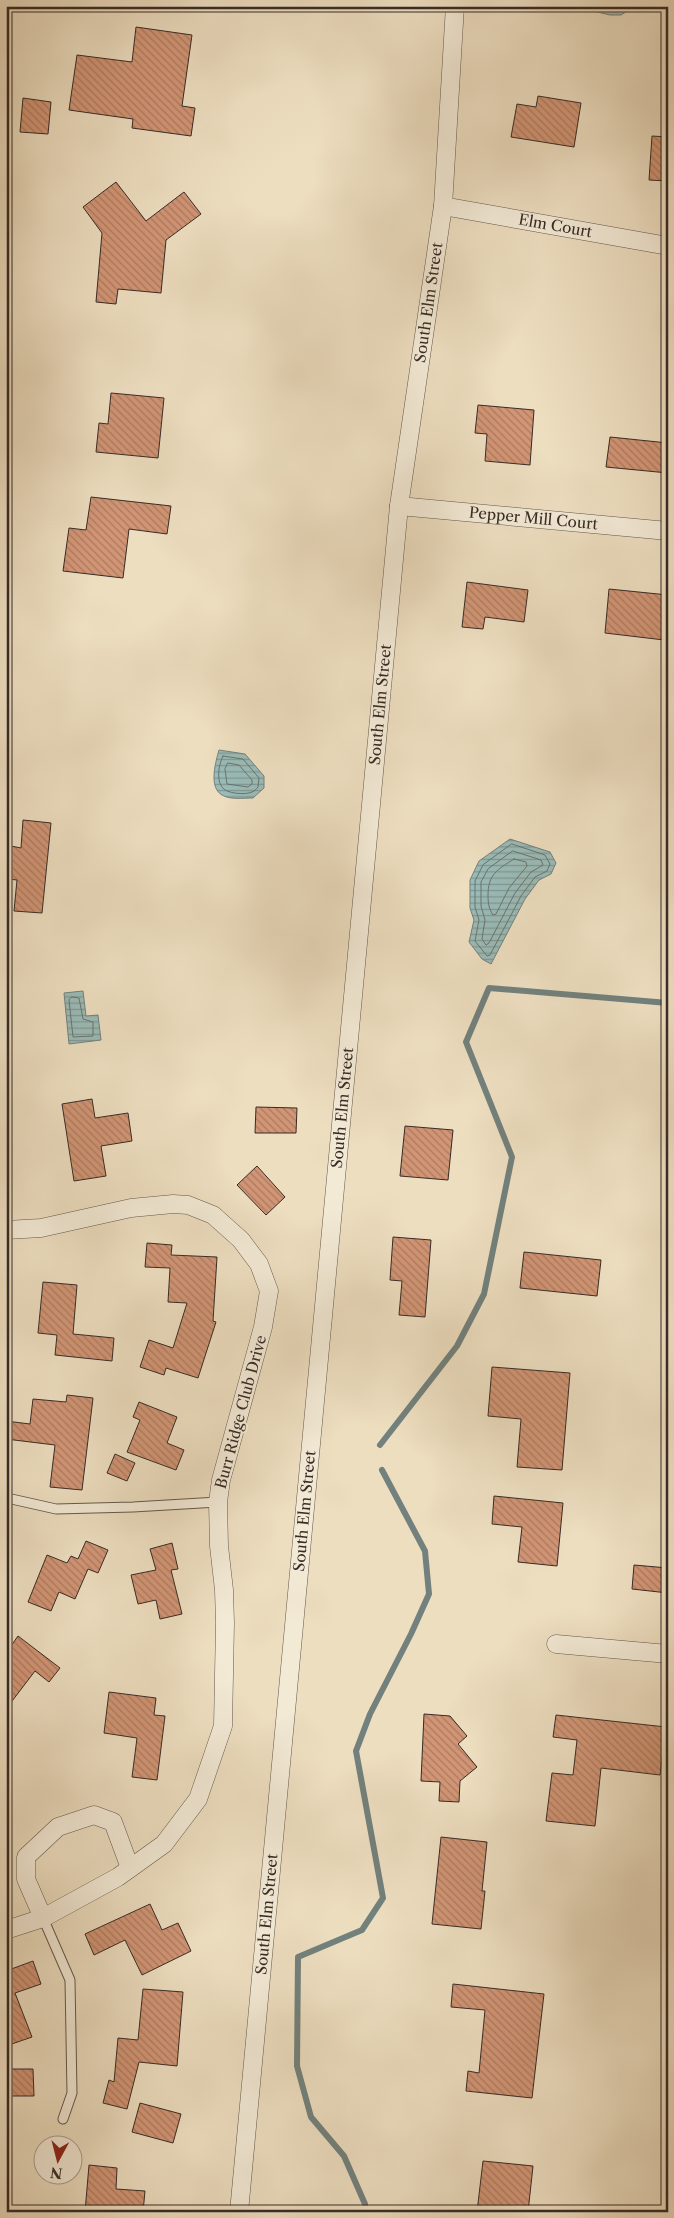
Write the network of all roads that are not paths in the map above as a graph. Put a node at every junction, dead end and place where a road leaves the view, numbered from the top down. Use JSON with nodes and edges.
{"nodes":[{"id":1,"x":455,"y":6,"type":"edge"},
{"id":2,"x":443,"y":206,"type":"junction"},
{"id":3,"x":668,"y":246,"type":"edge"},
{"id":4,"x":399,"y":506,"type":"junction"},
{"id":5,"x":668,"y":531,"type":"edge"},
{"id":6,"x":6,"y":1230,"type":"edge"},
{"id":7,"x":7,"y":1498,"type":"edge"},
{"id":8,"x":218,"y":1502,"type":"junction"},
{"id":9,"x":556,"y":1644,"type":"dead end"},
{"id":10,"x":668,"y":1654,"type":"edge"},
{"id":11,"x":130,"y":1868,"type":"junction"},
{"id":12,"x":43,"y":1918,"type":"junction"},
{"id":13,"x":6,"y":1930,"type":"edge"},
{"id":14,"x":63,"y":2119,"type":"dead end"},
{"id":15,"x":239,"y":2212,"type":"edge"}],
"edges":[{"from":1,"to":2,"type":"street","name":"South Elm Street"},
{"from":2,"to":3,"type":"street","name":"Elm Court"},
{"from":2,"to":4,"type":"street","name":"South Elm Street"},
{"from":4,"to":5,"type":"street","name":"Pepper Mill Court"},
{"from":4,"to":15,"type":"street","name":"South Elm Street"},
{"from":6,"to":8,"type":"street","name":"Burr Ridge Club Drive"},
{"from":7,"to":8,"type":"lane"},
{"from":8,"to":11,"type":"street","name":"Burr Ridge Club Drive"},
{"from":9,"to":10,"type":"street"},
{"from":11,"to":12,"type":"street","name":"Burr Ridge Club Drive"},
{"from":11,"to":12,"type":"street"},
{"from":12,"to":13,"type":"street","name":"Burr Ridge Club Drive"},
{"from":12,"to":14,"type":"lane"}]}
